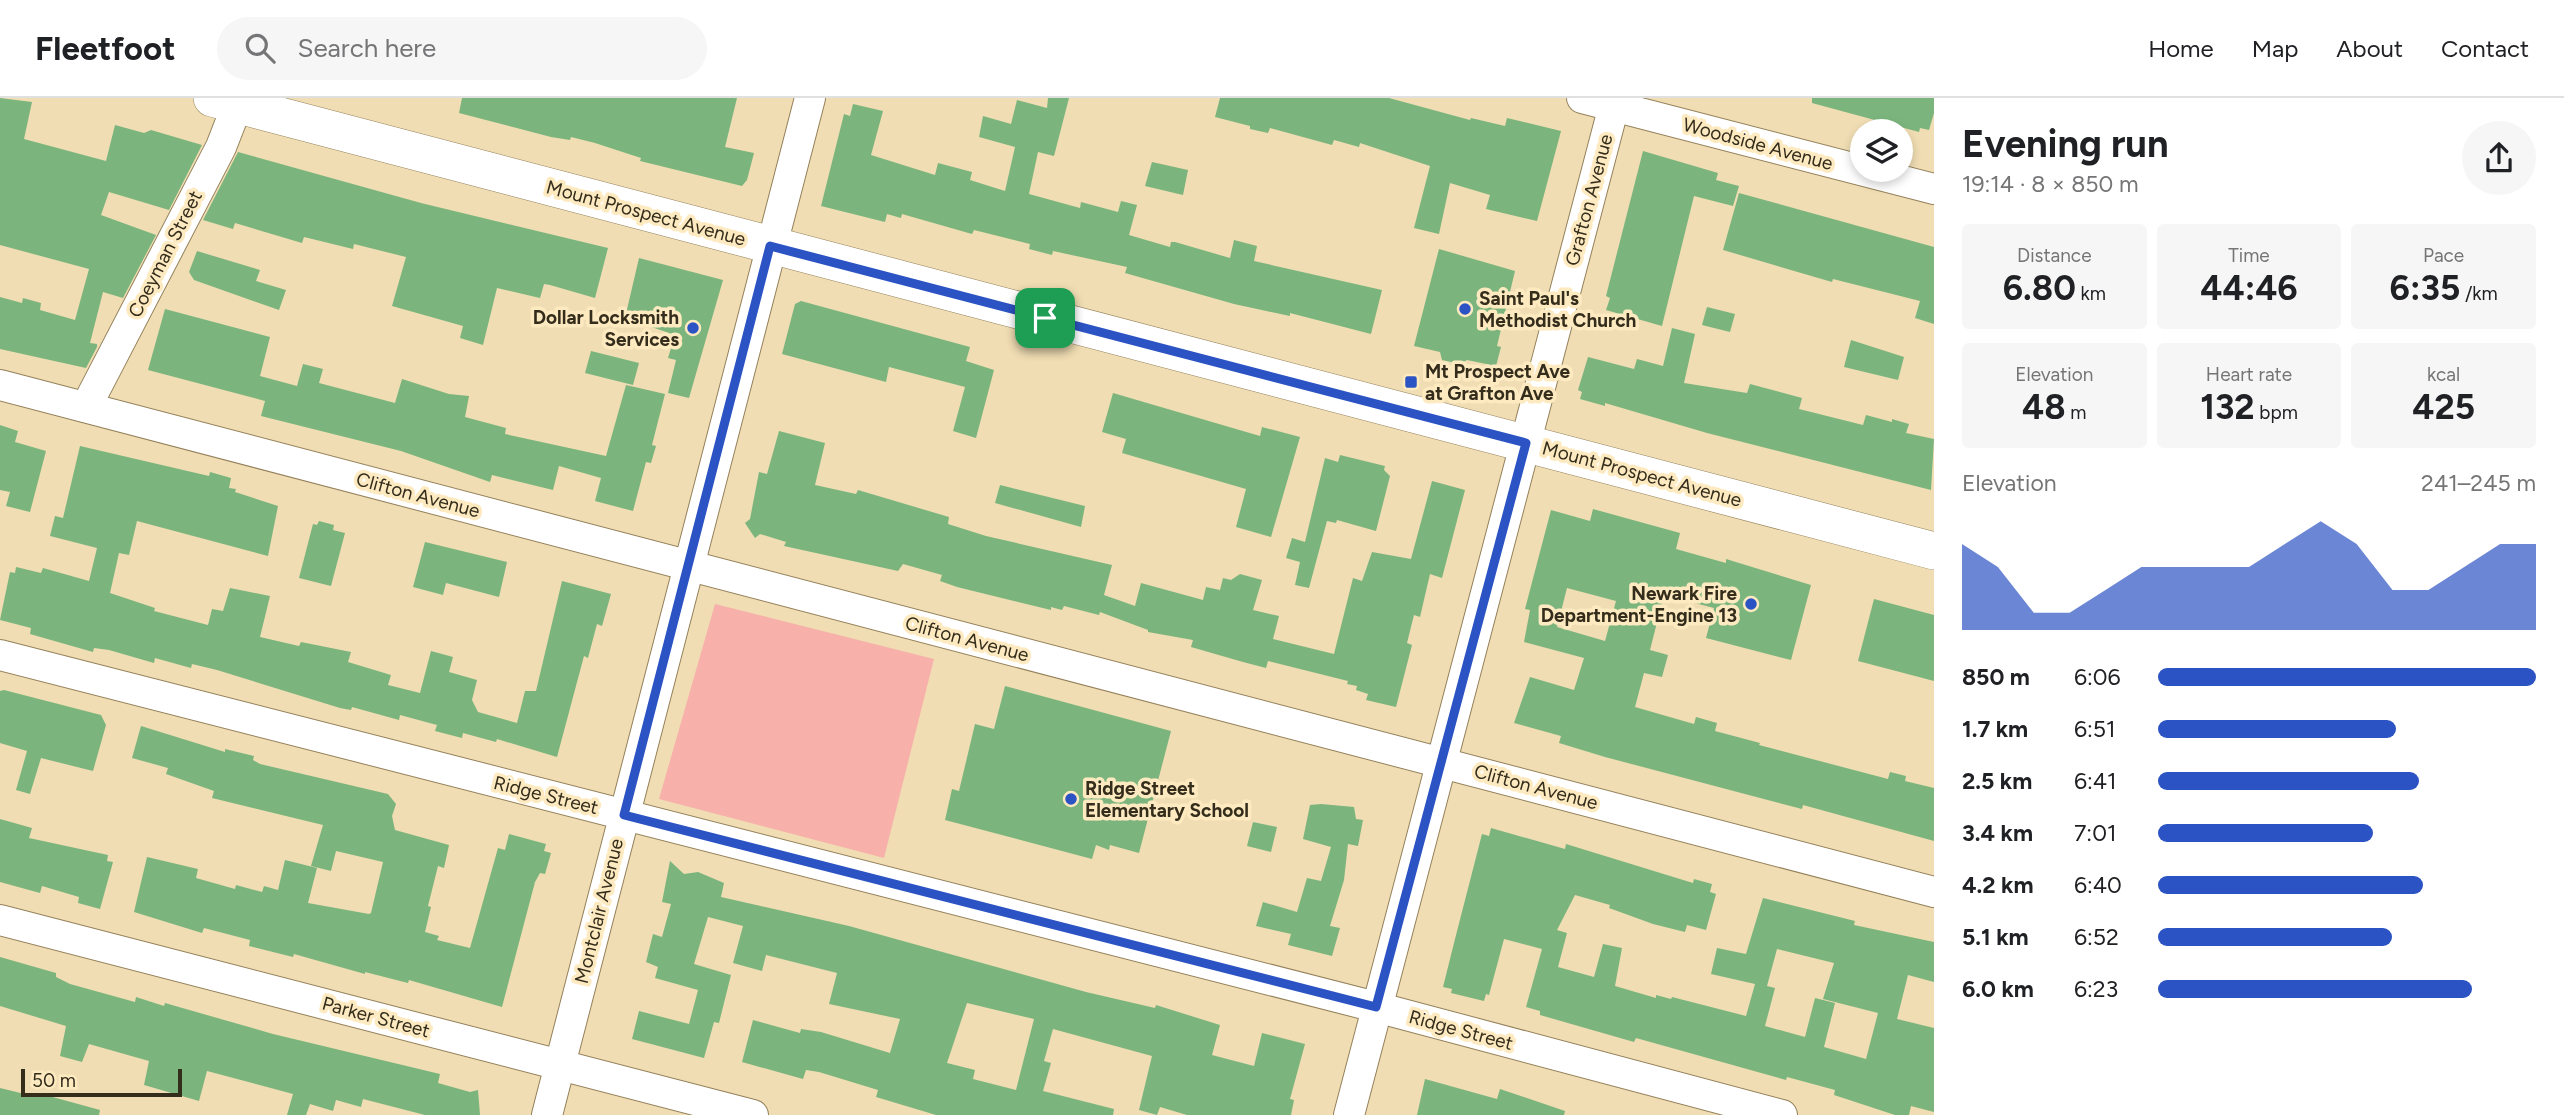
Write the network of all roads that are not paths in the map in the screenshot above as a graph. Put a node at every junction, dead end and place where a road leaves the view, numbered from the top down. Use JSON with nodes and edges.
{"nodes":[{"id":1,"x":810,"y":98,"type":"edge"},
{"id":2,"x":1582,"y":98,"type":"edge"},
{"id":3,"x":230,"y":100,"type":"edge"},
{"id":4,"x":1615,"y":102,"type":"edge"},
{"id":5,"x":1934,"y":190,"type":"edge"},
{"id":6,"x":770,"y":246,"type":"junction"},
{"id":7,"x":0,"y":385,"type":"edge"},
{"id":8,"x":86,"y":407,"type":"junction"},
{"id":9,"x":1526,"y":443,"type":"junction"},
{"id":10,"x":1934,"y":551,"type":"edge"},
{"id":11,"x":688,"y":567,"type":"junction"},
{"id":12,"x":0,"y":655,"type":"edge"},
{"id":13,"x":1441,"y":762,"type":"junction"},
{"id":14,"x":624,"y":815,"type":"junction"},
{"id":15,"x":1934,"y":892,"type":"edge"},
{"id":16,"x":0,"y":919,"type":"edge"},
{"id":17,"x":1376,"y":1007,"type":"junction"},
{"id":18,"x":560,"y":1065,"type":"junction"},
{"id":19,"x":547,"y":1115,"type":"edge"},
{"id":20,"x":753,"y":1115,"type":"edge"},
{"id":21,"x":1349,"y":1115,"type":"edge"},
{"id":22,"x":1783,"y":1115,"type":"edge"}],
"edges":[{"from":1,"to":6,"type":"street","name":"Montclair Avenue"},
{"from":2,"to":4,"type":"street","name":"Woodside Avenue"},
{"from":3,"to":6,"type":"main road","name":"Mount Prospect Avenue"},
{"from":3,"to":8,"type":"street","name":"Coeyman Street"},
{"from":4,"to":5,"type":"street","name":"Woodside Avenue"},
{"from":4,"to":9,"type":"street","name":"Grafton Avenue"},
{"from":6,"to":9,"type":"main road","name":"Mount Prospect Avenue"},
{"from":6,"to":11,"type":"street","name":"Montclair Avenue"},
{"from":7,"to":8,"type":"street","name":"Clifton Avenue"},
{"from":8,"to":11,"type":"street","name":"Clifton Avenue"},
{"from":9,"to":10,"type":"main road","name":"Mount Prospect Avenue"},
{"from":9,"to":13,"type":"street","name":"Grafton Avenue"},
{"from":11,"to":13,"type":"street","name":"Clifton Avenue"},
{"from":11,"to":14,"type":"street","name":"Montclair Avenue"},
{"from":12,"to":14,"type":"street","name":"Ridge Street"},
{"from":13,"to":15,"type":"street","name":"Clifton Avenue"},
{"from":13,"to":17,"type":"street","name":"Grafton Avenue"},
{"from":14,"to":17,"type":"street","name":"Ridge Street"},
{"from":14,"to":18,"type":"street","name":"Montclair Avenue"},
{"from":16,"to":18,"type":"street","name":"Parker Street"},
{"from":17,"to":21,"type":"street","name":"Grafton Avenue"},
{"from":17,"to":22,"type":"street","name":"Ridge Street"},
{"from":18,"to":19,"type":"street","name":"Montclair Avenue"},
{"from":18,"to":20,"type":"street","name":"Parker Street"}]}
